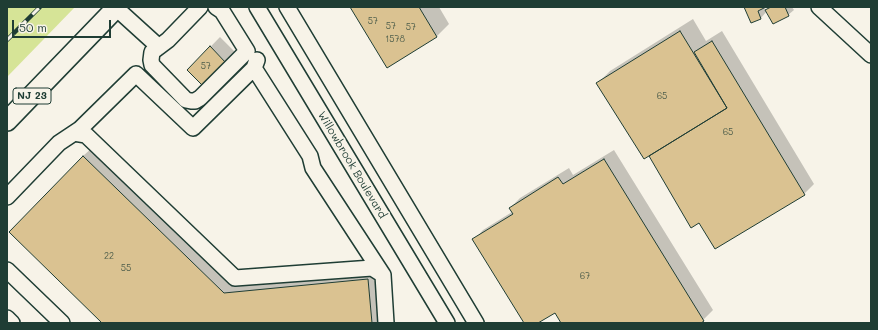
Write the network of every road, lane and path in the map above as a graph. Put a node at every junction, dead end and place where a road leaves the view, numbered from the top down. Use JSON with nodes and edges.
{"nodes":[{"id":1,"x":117,"y":7,"type":"edge"},
{"id":2,"x":200,"y":7,"type":"edge"},
{"id":3,"x":216,"y":7,"type":"edge"},
{"id":4,"x":257,"y":7,"type":"edge"},
{"id":5,"x":287,"y":7,"type":"edge"},
{"id":6,"x":819,"y":7,"type":"edge"},
{"id":7,"x":159,"y":47,"type":"junction"},
{"id":8,"x":871,"y":55,"type":"edge"},
{"id":9,"x":7,"y":121,"type":"edge"},
{"id":10,"x":74,"y":133,"type":"junction"},
{"id":11,"x":7,"y":197,"type":"edge"},
{"id":12,"x":7,"y":270,"type":"edge"},
{"id":13,"x":383,"y":275,"type":"junction"},
{"id":14,"x":7,"y":318,"type":"edge"},
{"id":15,"x":12,"y":323,"type":"edge"},
{"id":16,"x":62,"y":323,"type":"edge"},
{"id":17,"x":386,"y":323,"type":"edge"},
{"id":18,"x":447,"y":323,"type":"edge"},
{"id":19,"x":476,"y":323,"type":"edge"}],
"edges":[{"from":1,"to":7,"type":"street"},
{"from":1,"to":9,"type":"main road","number":"NJ 23"},
{"from":2,"to":7,"type":"street"},
{"from":3,"to":7,"type":"street"},
{"from":4,"to":18,"type":"street","name":"Willowbrook Boulevard"},
{"from":5,"to":19,"type":"street"},
{"from":6,"to":8,"type":"street"},
{"from":10,"to":11,"type":"street"},
{"from":10,"to":13,"type":"street"},
{"from":10,"to":13,"type":"street"},
{"from":12,"to":16,"type":"street"},
{"from":13,"to":17,"type":"street"},
{"from":14,"to":15,"type":"street"}]}
